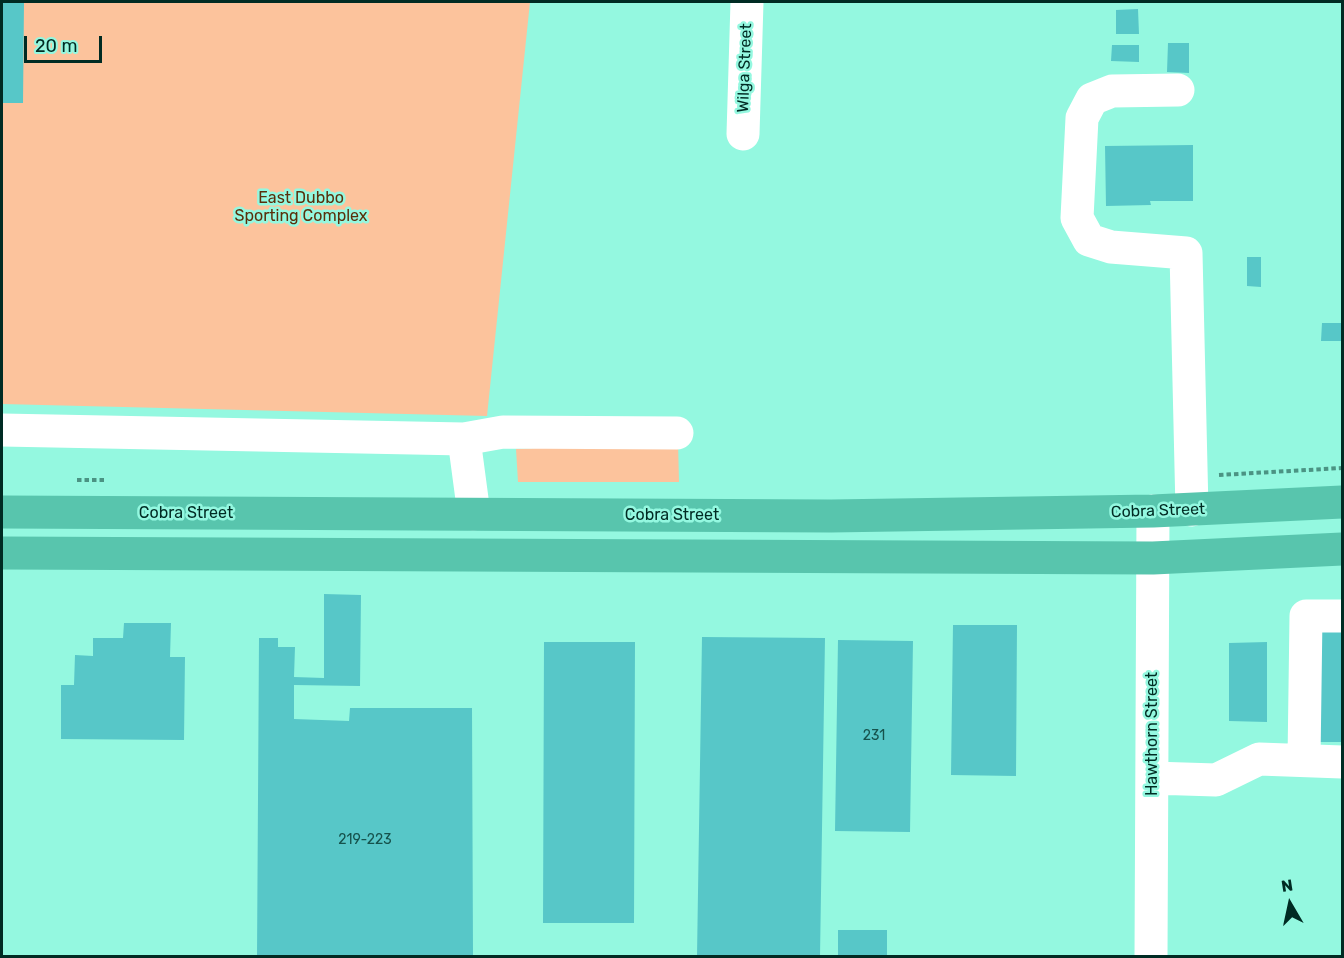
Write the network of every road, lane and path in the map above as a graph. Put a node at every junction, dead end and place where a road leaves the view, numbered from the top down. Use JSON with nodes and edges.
{"nodes":[{"id":1,"x":747,"y":2,"type":"edge"},
{"id":2,"x":1179,"y":90,"type":"dead end"},
{"id":3,"x":742,"y":134,"type":"dead end"},
{"id":4,"x":2,"y":430,"type":"edge"},
{"id":5,"x":677,"y":433,"type":"dead end"},
{"id":6,"x":464,"y":439,"type":"junction"},
{"id":7,"x":1342,"y":502,"type":"edge"},
{"id":8,"x":1192,"y":510,"type":"junction"},
{"id":9,"x":1153,"y":511,"type":"junction"},
{"id":10,"x":2,"y":512,"type":"edge"},
{"id":11,"x":474,"y":514,"type":"junction"},
{"id":12,"x":1342,"y":549,"type":"edge"},
{"id":13,"x":2,"y":553,"type":"edge"},
{"id":14,"x":1153,"y":558,"type":"junction"},
{"id":15,"x":1342,"y":616,"type":"edge"},
{"id":16,"x":1304,"y":760,"type":"junction"},
{"id":17,"x":1342,"y":762,"type":"edge"},
{"id":18,"x":1152,"y":778,"type":"junction"},
{"id":19,"x":1151,"y":957,"type":"edge"}],
"edges":[{"from":1,"to":3,"type":"street","name":"Wilga Street"},
{"from":2,"to":8,"type":"street"},
{"from":4,"to":6,"type":"street"},
{"from":5,"to":6,"type":"street"},
{"from":6,"to":11,"type":"street"},
{"from":7,"to":8,"type":"highway","name":"Cobra Street"},
{"from":8,"to":9,"type":"highway","name":"Cobra Street"},
{"from":9,"to":11,"type":"highway","name":"Cobra Street"},
{"from":9,"to":14,"type":"street","name":"Hawthorn Street"},
{"from":10,"to":11,"type":"highway","name":"Cobra Street"},
{"from":12,"to":14,"type":"highway"},
{"from":13,"to":14,"type":"highway"},
{"from":14,"to":18,"type":"street","name":"Hawthorn Street"},
{"from":15,"to":16,"type":"street"},
{"from":16,"to":17,"type":"street"},
{"from":16,"to":18,"type":"street"},
{"from":18,"to":19,"type":"street","name":"Hawthorn Street"}]}
